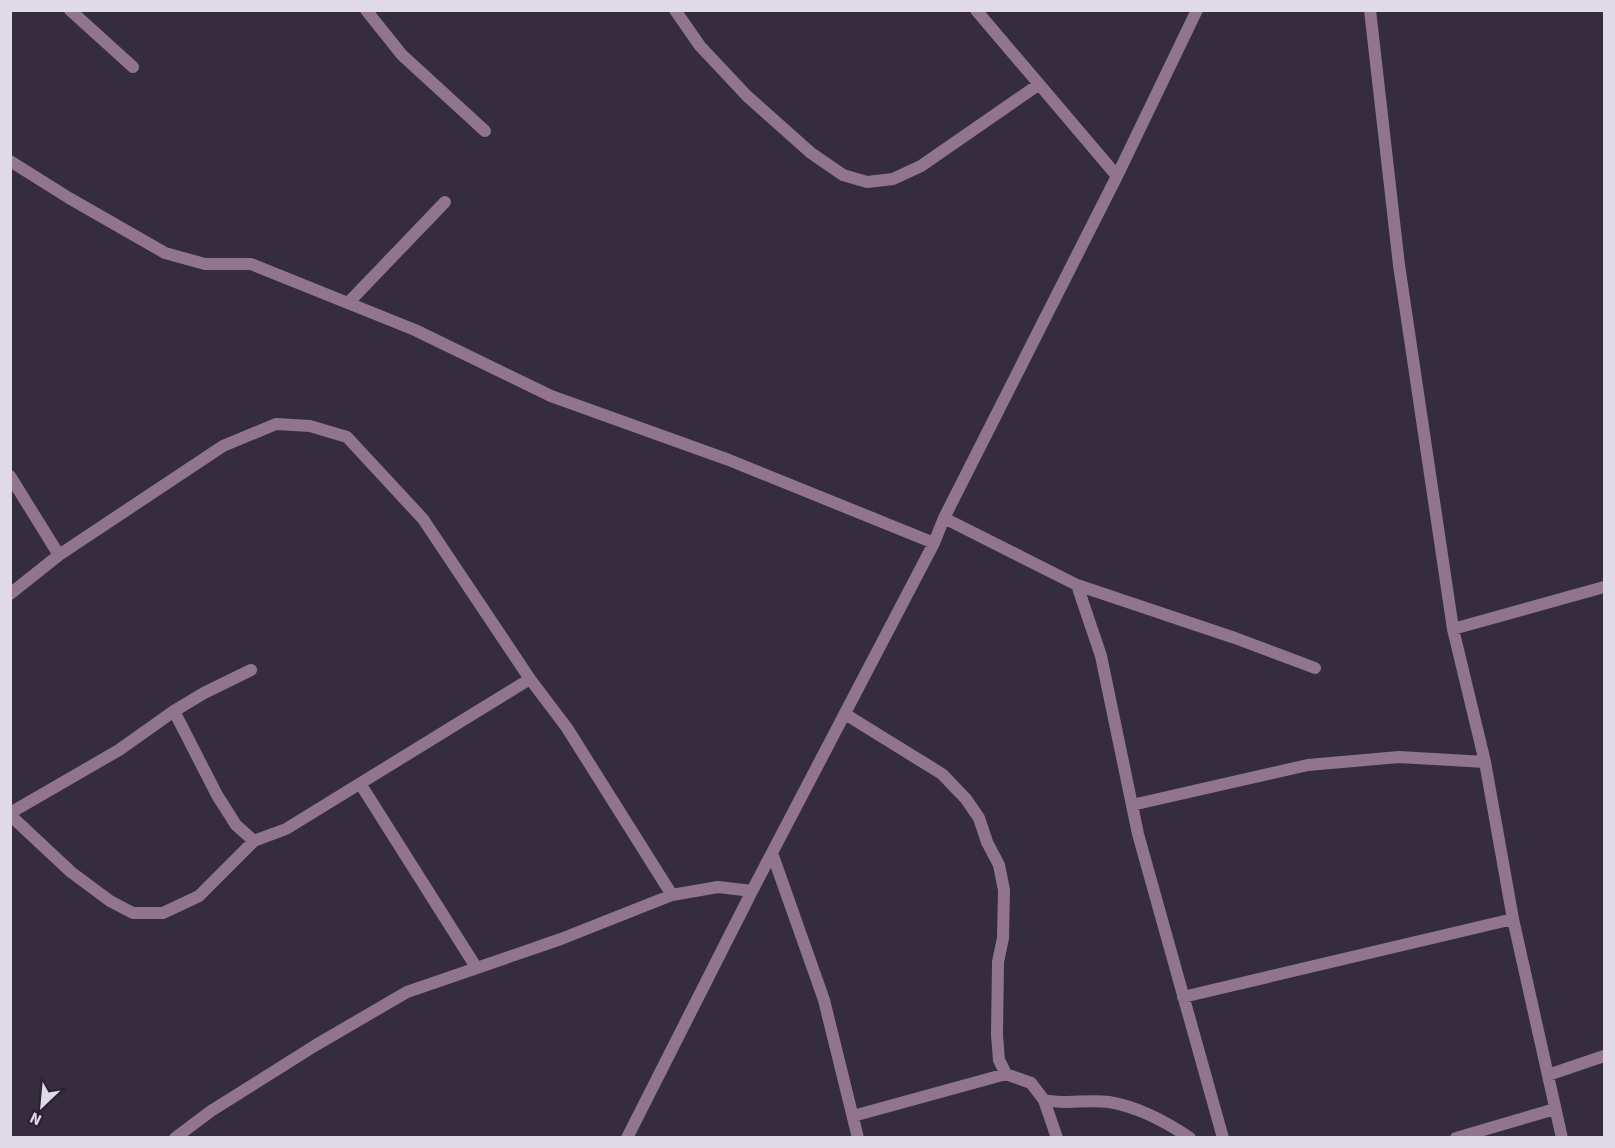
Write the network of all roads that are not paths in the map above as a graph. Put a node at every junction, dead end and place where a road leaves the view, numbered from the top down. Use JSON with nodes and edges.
{"nodes":[{"id":1,"x":70,"y":10,"type":"edge"},
{"id":2,"x":366,"y":10,"type":"edge"},
{"id":3,"x":675,"y":10,"type":"edge"},
{"id":4,"x":976,"y":10,"type":"edge"},
{"id":5,"x":1197,"y":10,"type":"edge"},
{"id":6,"x":1371,"y":10,"type":"edge"},
{"id":7,"x":133,"y":67,"type":"dead end"},
{"id":8,"x":1038,"y":85,"type":"junction"},
{"id":9,"x":486,"y":130,"type":"dead end"},
{"id":10,"x":10,"y":161,"type":"edge"},
{"id":11,"x":1117,"y":176,"type":"junction"},
{"id":12,"x":445,"y":202,"type":"dead end"},
{"id":13,"x":349,"y":302,"type":"junction"},
{"id":14,"x":10,"y":476,"type":"edge"},
{"id":15,"x":944,"y":518,"type":"junction"},
{"id":16,"x":934,"y":543,"type":"junction"},
{"id":17,"x":59,"y":555,"type":"junction"},
{"id":18,"x":1077,"y":585,"type":"junction"},
{"id":19,"x":1605,"y":587,"type":"edge"},
{"id":20,"x":10,"y":594,"type":"edge"},
{"id":21,"x":1453,"y":629,"type":"junction"},
{"id":22,"x":1315,"y":668,"type":"dead end"},
{"id":23,"x":251,"y":670,"type":"dead end"},
{"id":24,"x":530,"y":679,"type":"junction"},
{"id":25,"x":174,"y":711,"type":"junction"},
{"id":26,"x":845,"y":714,"type":"junction"},
{"id":27,"x":1485,"y":762,"type":"junction"},
{"id":28,"x":361,"y":785,"type":"junction"},
{"id":29,"x":1132,"y":805,"type":"junction"},
{"id":30,"x":10,"y":814,"type":"edge"},
{"id":31,"x":254,"y":842,"type":"junction"},
{"id":32,"x":772,"y":853,"type":"junction"},
{"id":33,"x":752,"y":891,"type":"junction"},
{"id":34,"x":672,"y":895,"type":"junction"},
{"id":35,"x":1513,"y":919,"type":"junction"},
{"id":36,"x":476,"y":967,"type":"junction"},
{"id":37,"x":1183,"y":997,"type":"junction"},
{"id":38,"x":1605,"y":1056,"type":"edge"},
{"id":39,"x":1006,"y":1074,"type":"junction"},
{"id":40,"x":1548,"y":1075,"type":"junction"},
{"id":41,"x":1044,"y":1100,"type":"junction"},
{"id":42,"x":1556,"y":1109,"type":"junction"},
{"id":43,"x":853,"y":1116,"type":"junction"},
{"id":44,"x":174,"y":1137,"type":"edge"},
{"id":45,"x":627,"y":1137,"type":"edge"},
{"id":46,"x":858,"y":1137,"type":"edge"},
{"id":47,"x":1057,"y":1137,"type":"edge"},
{"id":48,"x":1190,"y":1137,"type":"edge"},
{"id":49,"x":1223,"y":1137,"type":"edge"},
{"id":50,"x":1456,"y":1137,"type":"edge"},
{"id":51,"x":1562,"y":1137,"type":"edge"}],
"edges":[{"from":1,"to":7,"type":"street"},
{"from":2,"to":9,"type":"street"},
{"from":3,"to":8,"type":"street"},
{"from":4,"to":8,"type":"street"},
{"from":5,"to":11,"type":"street"},
{"from":6,"to":21,"type":"street"},
{"from":8,"to":11,"type":"street"},
{"from":10,"to":13,"type":"street"},
{"from":11,"to":15,"type":"street"},
{"from":12,"to":13,"type":"street"},
{"from":13,"to":16,"type":"street"},
{"from":14,"to":17,"type":"street"},
{"from":15,"to":16,"type":"street"},
{"from":15,"to":18,"type":"street"},
{"from":16,"to":26,"type":"street"},
{"from":17,"to":20,"type":"street"},
{"from":17,"to":24,"type":"street"},
{"from":18,"to":22,"type":"street"},
{"from":18,"to":29,"type":"street"},
{"from":19,"to":21,"type":"street"},
{"from":21,"to":27,"type":"street"},
{"from":23,"to":25,"type":"street"},
{"from":24,"to":28,"type":"street"},
{"from":24,"to":34,"type":"street"},
{"from":25,"to":30,"type":"street"},
{"from":25,"to":31,"type":"street"},
{"from":26,"to":32,"type":"street"},
{"from":26,"to":39,"type":"street"},
{"from":27,"to":29,"type":"street"},
{"from":27,"to":35,"type":"street"},
{"from":28,"to":31,"type":"street"},
{"from":28,"to":36,"type":"street"},
{"from":29,"to":37,"type":"street"},
{"from":30,"to":31,"type":"street"},
{"from":32,"to":33,"type":"street"},
{"from":32,"to":43,"type":"street"},
{"from":33,"to":34,"type":"street"},
{"from":33,"to":45,"type":"street"},
{"from":34,"to":36,"type":"street"},
{"from":35,"to":37,"type":"street"},
{"from":35,"to":40,"type":"street"},
{"from":36,"to":44,"type":"street"},
{"from":37,"to":49,"type":"street"},
{"from":38,"to":40,"type":"street"},
{"from":39,"to":41,"type":"street"},
{"from":39,"to":43,"type":"street"},
{"from":40,"to":42,"type":"street"},
{"from":41,"to":47,"type":"street"},
{"from":41,"to":48,"type":"street"},
{"from":42,"to":50,"type":"street"},
{"from":42,"to":51,"type":"street"},
{"from":43,"to":46,"type":"street"}]}
